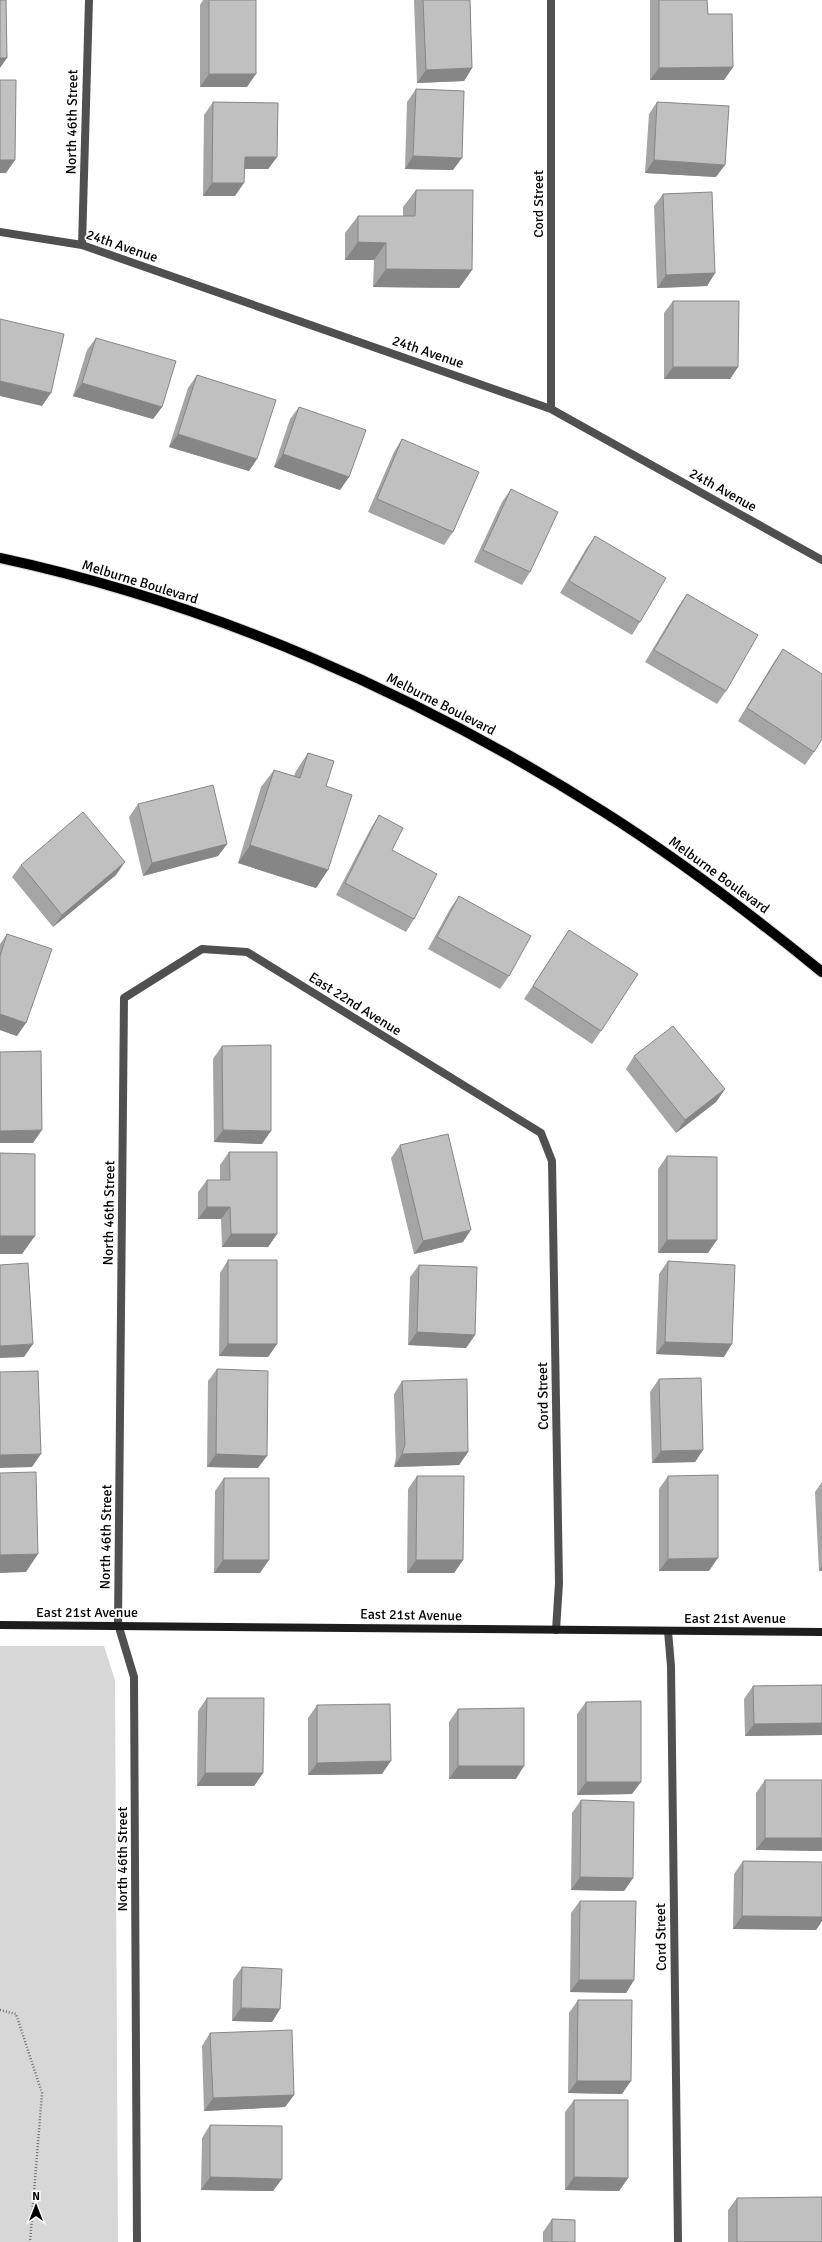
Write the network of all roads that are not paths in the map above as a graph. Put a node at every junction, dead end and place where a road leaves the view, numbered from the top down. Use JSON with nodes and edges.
{"nodes":[{"id":1,"x":89,"y":0,"type":"edge"},
{"id":2,"x":551,"y":0,"type":"edge"},
{"id":3,"x":0,"y":232,"type":"edge"},
{"id":4,"x":82,"y":245,"type":"junction"},
{"id":5,"x":551,"y":409,"type":"junction"},
{"id":6,"x":0,"y":558,"type":"edge"},
{"id":7,"x":822,"y":560,"type":"edge"},
{"id":8,"x":822,"y":972,"type":"edge"},
{"id":9,"x":124,"y":998,"type":"joint"},
{"id":10,"x":552,"y":1162,"type":"joint"},
{"id":11,"x":118,"y":1624,"type":"junction"},
{"id":12,"x":0,"y":1625,"type":"edge"},
{"id":13,"x":556,"y":1630,"type":"junction"},
{"id":14,"x":668,"y":1631,"type":"junction"},
{"id":15,"x":822,"y":1632,"type":"edge"},
{"id":16,"x":137,"y":2242,"type":"edge"},
{"id":17,"x":678,"y":2242,"type":"edge"}],
"edges":[{"from":1,"to":4,"type":"street","name":"North 46th Street"},
{"from":2,"to":5,"type":"street","name":"Cord Street"},
{"from":3,"to":4,"type":"street","name":"24th Avenue"},
{"from":4,"to":5,"type":"street","name":"24th Avenue"},
{"from":5,"to":7,"type":"street","name":"24th Avenue"},
{"from":6,"to":8,"type":"main road","name":"Melburne Boulevard"},
{"from":9,"to":10,"type":"street","name":"East 22nd Avenue"},
{"from":9,"to":11,"type":"street","name":"North 46th Street"},
{"from":10,"to":13,"type":"street","name":"Cord Street"},
{"from":11,"to":12,"type":"street","name":"East 21st Avenue"},
{"from":11,"to":13,"type":"street","name":"East 21st Avenue"},
{"from":11,"to":16,"type":"street","name":"North 46th Street"},
{"from":13,"to":14,"type":"street","name":"East 21st Avenue"},
{"from":14,"to":15,"type":"street","name":"East 21st Avenue"},
{"from":14,"to":17,"type":"street","name":"Cord Street"}]}
